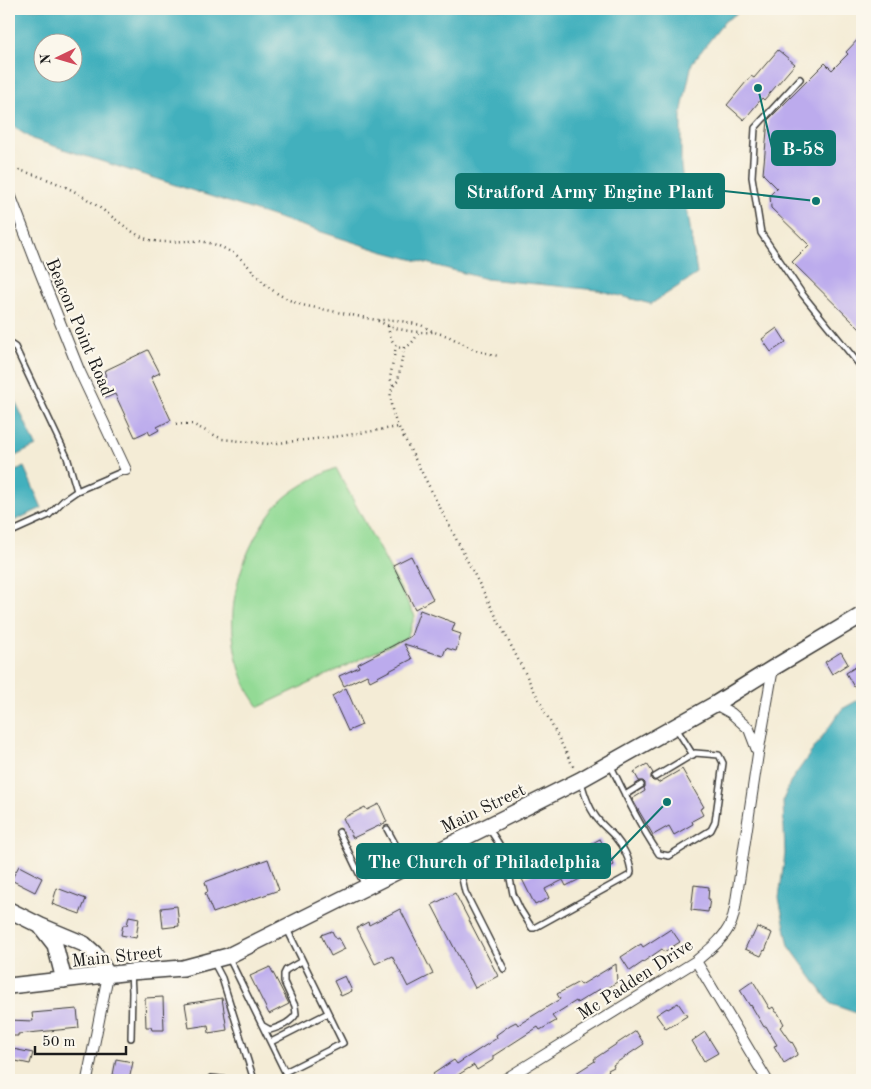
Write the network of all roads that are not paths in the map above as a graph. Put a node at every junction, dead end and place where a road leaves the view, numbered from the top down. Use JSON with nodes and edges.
{"nodes":[{"id":1,"x":800,"y":79,"type":"dead end"},
{"id":2,"x":9,"y":194,"type":"edge"},
{"id":3,"x":9,"y":343,"type":"edge"},
{"id":4,"x":862,"y":368,"type":"edge"},
{"id":5,"x":126,"y":470,"type":"joint"},
{"id":6,"x":77,"y":491,"type":"junction"},
{"id":7,"x":9,"y":533,"type":"edge"},
{"id":8,"x":862,"y":615,"type":"edge"},
{"id":9,"x":773,"y":668,"type":"junction"},
{"id":10,"x":715,"y":704,"type":"junction"},
{"id":11,"x":675,"y":727,"type":"junction"},
{"id":12,"x":758,"y":754,"type":"junction"},
{"id":13,"x":692,"y":755,"type":"junction"},
{"id":14,"x":610,"y":764,"type":"junction"},
{"id":15,"x":655,"y":777,"type":"dead end"},
{"id":16,"x":580,"y":780,"type":"junction"},
{"id":17,"x":642,"y":785,"type":"dead end"},
{"id":18,"x":625,"y":795,"type":"junction"},
{"id":19,"x":487,"y":827,"type":"junction"},
{"id":20,"x":387,"y":829,"type":"dead end"},
{"id":21,"x":339,"y":832,"type":"dead end"},
{"id":22,"x":447,"y":847,"type":"junction"},
{"id":23,"x":408,"y":867,"type":"junction"},
{"id":24,"x":365,"y":887,"type":"junction"},
{"id":25,"x":9,"y":910,"type":"edge"},
{"id":26,"x":40,"y":926,"type":"junction"},
{"id":27,"x":285,"y":927,"type":"junction"},
{"id":28,"x":228,"y":956,"type":"junction"},
{"id":29,"x":213,"y":961,"type":"junction"},
{"id":30,"x":302,"y":961,"type":"junction"},
{"id":31,"x":696,"y":961,"type":"junction"},
{"id":32,"x":504,"y":969,"type":"dead end"},
{"id":33,"x":131,"y":972,"type":"junction"},
{"id":34,"x":108,"y":975,"type":"junction"},
{"id":35,"x":64,"y":980,"type":"junction"},
{"id":36,"x":9,"y":986,"type":"edge"},
{"id":37,"x":328,"y":1013,"type":"junction"},
{"id":38,"x":263,"y":1026,"type":"junction"},
{"id":39,"x":130,"y":1038,"type":"dead end"},
{"id":40,"x":271,"y":1042,"type":"junction"},
{"id":41,"x":211,"y":1078,"type":"dead end"},
{"id":42,"x":87,"y":1080,"type":"edge"},
{"id":43,"x":229,"y":1080,"type":"edge"},
{"id":44,"x":254,"y":1080,"type":"edge"},
{"id":45,"x":504,"y":1080,"type":"edge"},
{"id":46,"x":767,"y":1080,"type":"edge"}],
"edges":[{"from":1,"to":4,"type":"lane"},
{"from":2,"to":5,"type":"street","name":"Beacon Point Road"},
{"from":3,"to":6,"type":"lane"},
{"from":5,"to":6,"type":"lane"},
{"from":6,"to":7,"type":"lane"},
{"from":8,"to":9,"type":"main road","name":"Main Street"},
{"from":9,"to":10,"type":"main road","name":"Main Street"},
{"from":9,"to":12,"type":"street","name":"Mc Padden Drive"},
{"from":10,"to":11,"type":"main road","name":"Main Street"},
{"from":10,"to":12,"type":"street","name":"Mc Padden Drive"},
{"from":11,"to":13,"type":"lane"},
{"from":11,"to":14,"type":"main road","name":"Main Street"},
{"from":12,"to":31,"type":"street","name":"Mc Padden Drive"},
{"from":13,"to":15,"type":"lane"},
{"from":13,"to":18,"type":"lane"},
{"from":14,"to":16,"type":"main road","name":"Main Street"},
{"from":14,"to":18,"type":"lane"},
{"from":16,"to":19,"type":"main road","name":"Main Street"},
{"from":16,"to":19,"type":"lane"},
{"from":17,"to":18,"type":"lane"},
{"from":19,"to":22,"type":"main road","name":"Main Street"},
{"from":20,"to":23,"type":"lane"},
{"from":21,"to":24,"type":"lane"},
{"from":22,"to":23,"type":"main road","name":"Main Street"},
{"from":22,"to":32,"type":"lane"},
{"from":23,"to":24,"type":"main road","name":"Main Street"},
{"from":24,"to":27,"type":"main road","name":"Main Street"},
{"from":25,"to":26,"type":"main road"},
{"from":26,"to":34,"type":"main road"},
{"from":26,"to":35,"type":"main road"},
{"from":27,"to":28,"type":"main road","name":"Main Street"},
{"from":27,"to":30,"type":"lane"},
{"from":28,"to":29,"type":"main road","name":"Main Street"},
{"from":28,"to":38,"type":"lane"},
{"from":29,"to":33,"type":"main road","name":"Main Street"},
{"from":29,"to":44,"type":"lane"},
{"from":30,"to":37,"type":"lane"},
{"from":30,"to":38,"type":"lane"},
{"from":31,"to":45,"type":"street","name":"Mc Padden Drive"},
{"from":31,"to":46,"type":"street"},
{"from":33,"to":34,"type":"main road","name":"Main Street"},
{"from":33,"to":39,"type":"lane"},
{"from":34,"to":35,"type":"main road","name":"Main Street"},
{"from":34,"to":42,"type":"street"},
{"from":35,"to":36,"type":"main road","name":"Main Street"},
{"from":37,"to":40,"type":"lane"},
{"from":37,"to":40,"type":"lane"},
{"from":38,"to":40,"type":"lane"},
{"from":41,"to":43,"type":"lane"}]}
